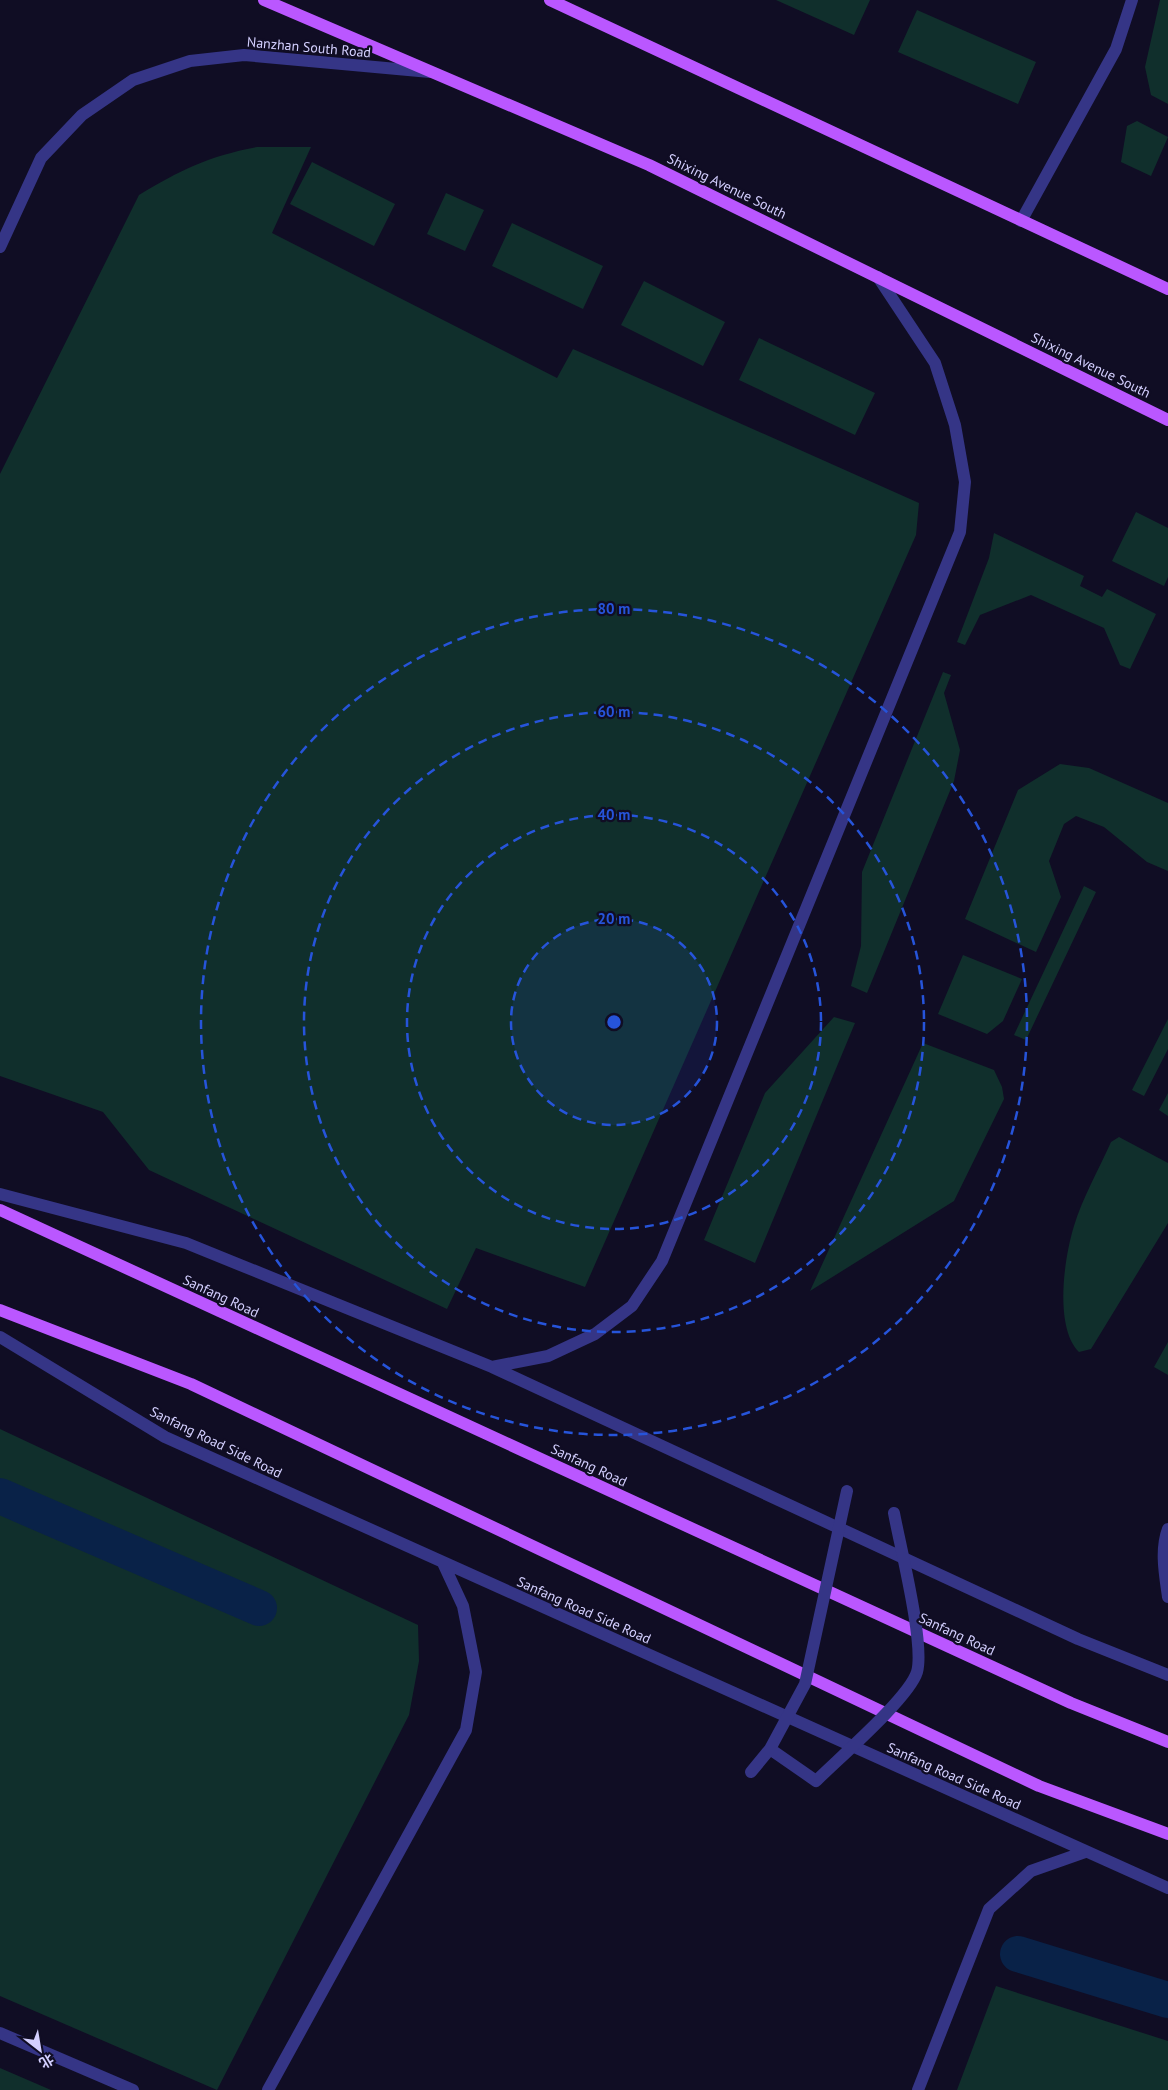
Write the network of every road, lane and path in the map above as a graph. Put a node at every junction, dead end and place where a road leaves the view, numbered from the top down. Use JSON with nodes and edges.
{"nodes":[{"id":1,"x":264,"y":0,"type":"edge"},
{"id":2,"x":1132,"y":0,"type":"edge"},
{"id":3,"x":552,"y":1,"type":"edge"},
{"id":4,"x":434,"y":73,"type":"junction"},
{"id":5,"x":1021,"y":221,"type":"junction"},
{"id":6,"x":0,"y":246,"type":"edge"},
{"id":7,"x":878,"y":277,"type":"junction"},
{"id":8,"x":1168,"y":289,"type":"edge"},
{"id":9,"x":1168,"y":420,"type":"edge"},
{"id":10,"x":0,"y":1194,"type":"edge"},
{"id":11,"x":0,"y":1210,"type":"edge"},
{"id":12,"x":0,"y":1310,"type":"edge"},
{"id":13,"x":0,"y":1337,"type":"edge"},
{"id":14,"x":492,"y":1367,"type":"junction"},
{"id":15,"x":847,"y":1491,"type":"dead end"},
{"id":16,"x":894,"y":1513,"type":"dead end"},
{"id":17,"x":1168,"y":1529,"type":"edge"},
{"id":18,"x":443,"y":1563,"type":"junction"},
{"id":19,"x":1168,"y":1597,"type":"edge"},
{"id":20,"x":1168,"y":1675,"type":"edge"},
{"id":21,"x":1168,"y":1742,"type":"edge"},
{"id":22,"x":770,"y":1749,"type":"junction"},
{"id":23,"x":751,"y":1772,"type":"dead end"},
{"id":24,"x":1168,"y":1834,"type":"edge"},
{"id":25,"x":1085,"y":1852,"type":"junction"},
{"id":26,"x":1168,"y":1888,"type":"edge"},
{"id":27,"x":0,"y":2033,"type":"edge"},
{"id":28,"x":133,"y":2090,"type":"edge"},
{"id":29,"x":268,"y":2090,"type":"edge"},
{"id":30,"x":918,"y":2090,"type":"edge"}],
"edges":[{"from":1,"to":4,"type":"main road","name":"Shixing Avenue South"},
{"from":2,"to":5,"type":"street"},
{"from":3,"to":5,"type":"main road"},
{"from":4,"to":6,"type":"street","name":"Nanzhan South Road"},
{"from":4,"to":7,"type":"main road","name":"Shixing Avenue South"},
{"from":5,"to":8,"type":"main road"},
{"from":7,"to":9,"type":"main road","name":"Shixing Avenue South"},
{"from":7,"to":14,"type":"street"},
{"from":10,"to":14,"type":"street"},
{"from":11,"to":21,"type":"main road","name":"Sanfang Road"},
{"from":12,"to":24,"type":"main road"},
{"from":13,"to":18,"type":"street","name":"Sanfang Road Side Road"},
{"from":14,"to":20,"type":"street"},
{"from":15,"to":22,"type":"street","bridge":true},
{"from":16,"to":22,"type":"street","bridge":true},
{"from":17,"to":19,"type":"street"},
{"from":18,"to":25,"type":"street","name":"Sanfang Road Side Road"},
{"from":18,"to":29,"type":"street"},
{"from":22,"to":23,"type":"street","bridge":true},
{"from":25,"to":26,"type":"street","name":"Sanfang Road Side Road"},
{"from":25,"to":30,"type":"street"},
{"from":27,"to":28,"type":"street"}]}
